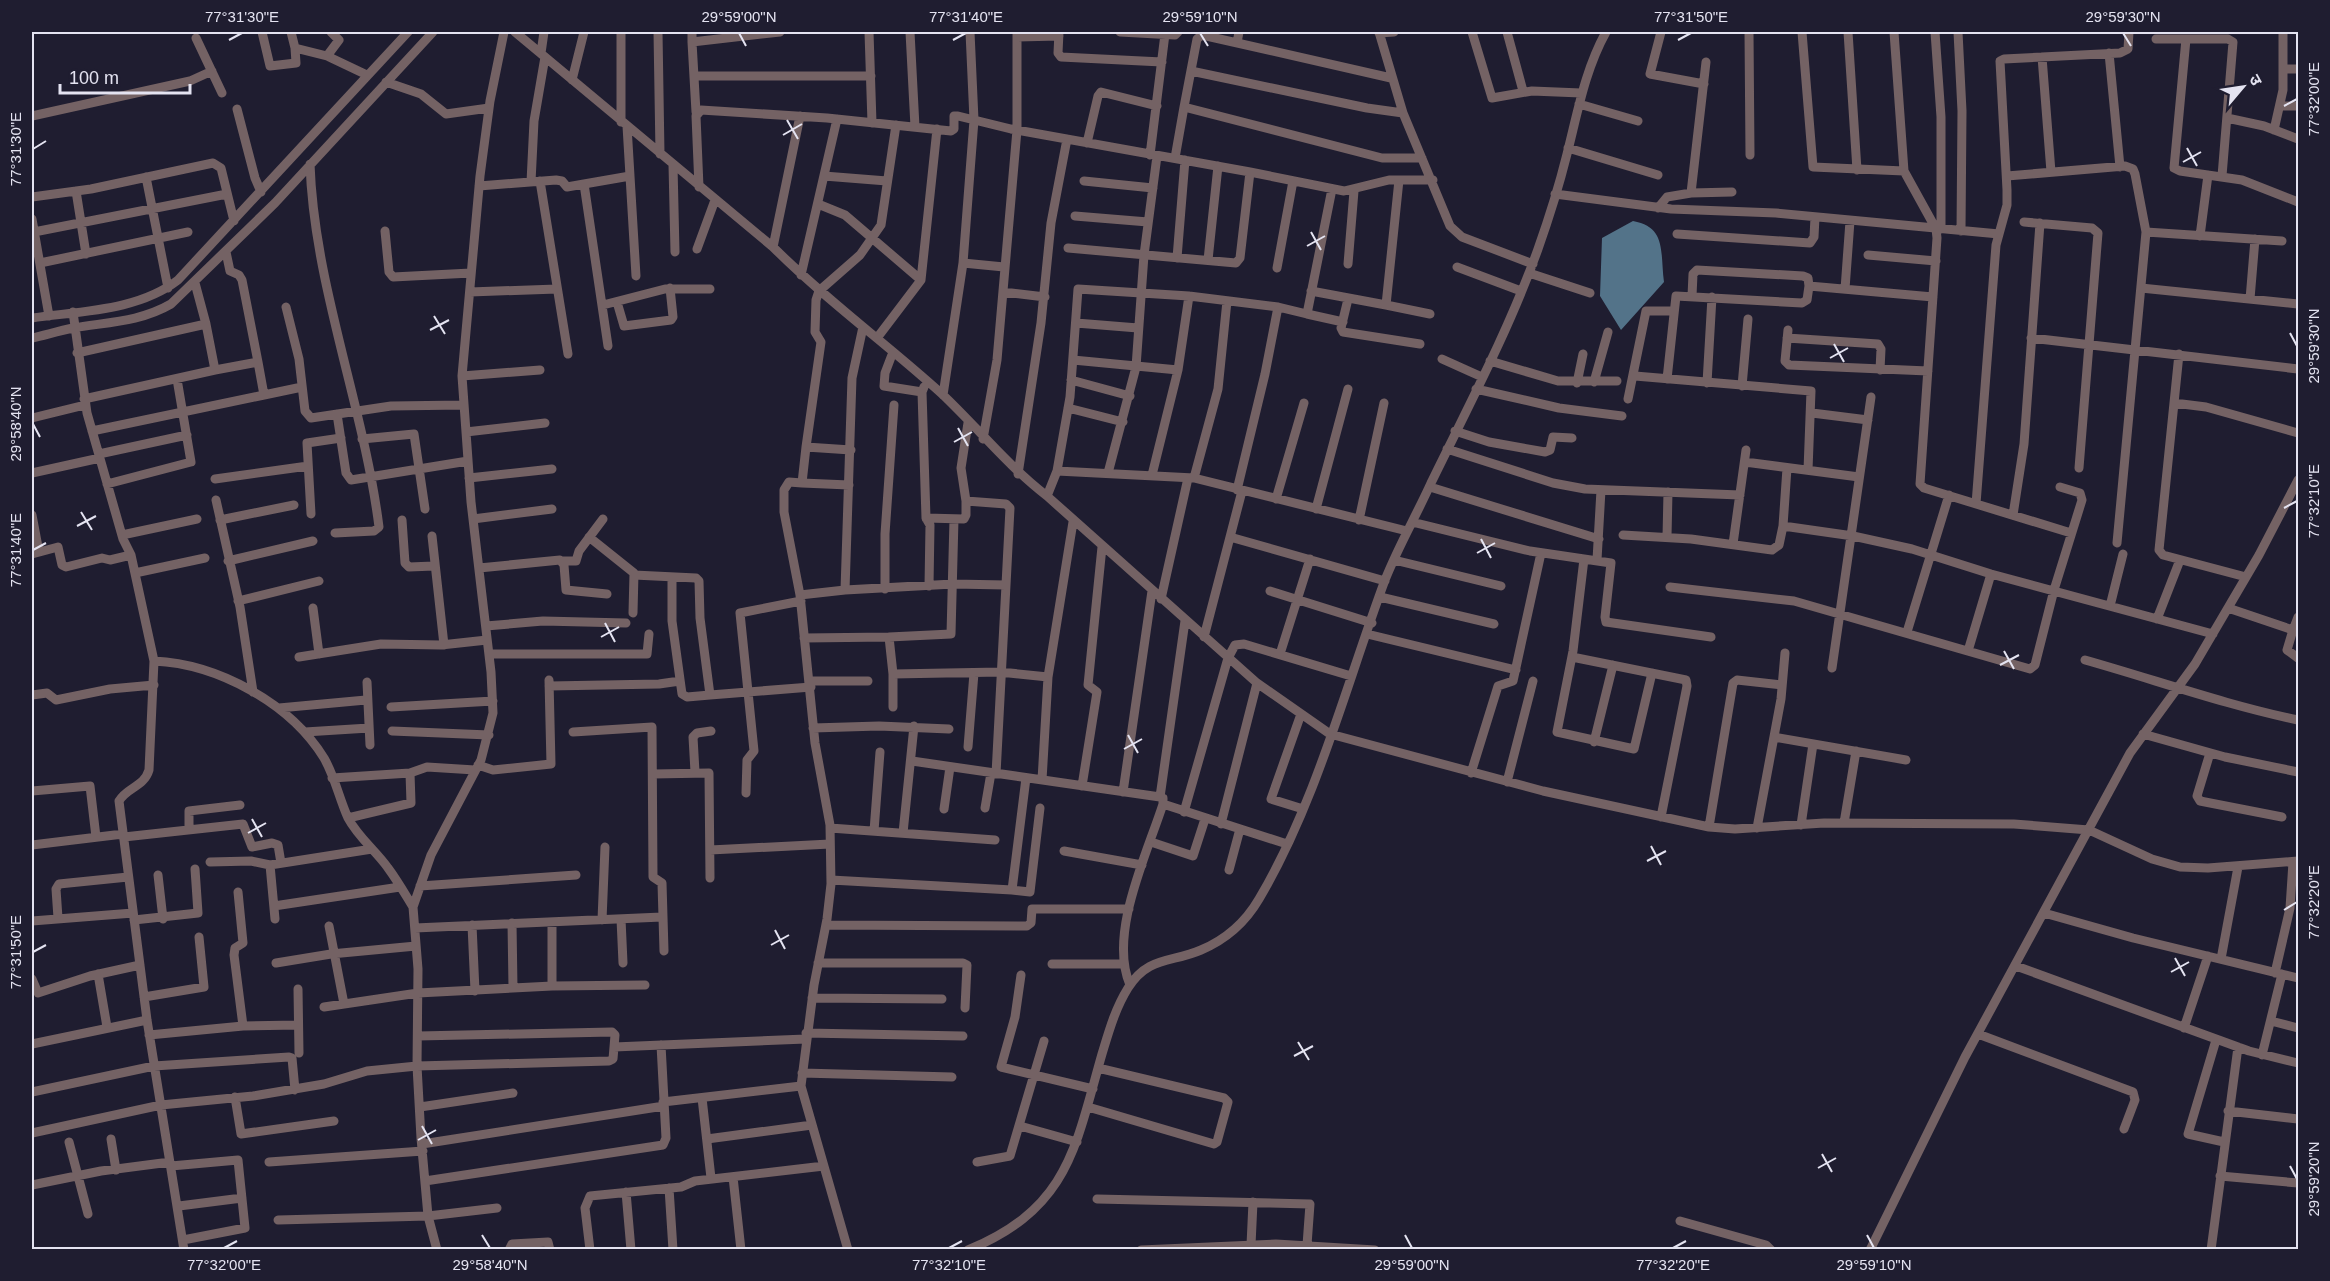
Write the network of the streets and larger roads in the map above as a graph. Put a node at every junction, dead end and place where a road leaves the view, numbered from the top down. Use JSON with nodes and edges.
{"nodes":[{"id":1,"x":262,"y":32,"type":"edge"},
{"id":2,"x":291,"y":32,"type":"edge"},
{"id":3,"x":331,"y":32,"type":"edge"},
{"id":4,"x":346,"y":32,"type":"edge"},
{"id":5,"x":408,"y":32,"type":"edge"},
{"id":6,"x":433,"y":32,"type":"edge"},
{"id":7,"x":504,"y":32,"type":"edge"},
{"id":8,"x":515,"y":32,"type":"edge"},
{"id":9,"x":544,"y":32,"type":"edge"},
{"id":10,"x":584,"y":32,"type":"edge"},
{"id":11,"x":621,"y":32,"type":"edge"},
{"id":12,"x":658,"y":32,"type":"edge"},
{"id":13,"x":692,"y":32,"type":"edge"},
{"id":14,"x":780,"y":32,"type":"edge"},
{"id":15,"x":869,"y":32,"type":"edge"},
{"id":16,"x":910,"y":32,"type":"edge"},
{"id":17,"x":970,"y":32,"type":"edge"},
{"id":18,"x":1120,"y":32,"type":"edge"},
{"id":19,"x":1179,"y":32,"type":"edge"},
{"id":20,"x":1239,"y":32,"type":"edge"},
{"id":21,"x":1379,"y":32,"type":"edge"},
{"id":22,"x":1394,"y":32,"type":"edge"},
{"id":23,"x":1472,"y":32,"type":"edge"},
{"id":24,"x":1507,"y":32,"type":"edge"},
{"id":25,"x":1602,"y":32,"type":"edge"},
{"id":26,"x":1661,"y":32,"type":"edge"},
{"id":27,"x":1749,"y":32,"type":"edge"},
{"id":28,"x":1802,"y":32,"type":"edge"},
{"id":29,"x":1848,"y":32,"type":"edge"},
{"id":30,"x":1894,"y":32,"type":"edge"},
{"id":31,"x":1935,"y":32,"type":"edge"},
{"id":32,"x":1958,"y":32,"type":"edge"},
{"id":33,"x":2128,"y":32,"type":"edge"},
{"id":34,"x":2283,"y":32,"type":"edge"},
{"id":35,"x":1017,"y":34,"type":"edge"},
{"id":36,"x":1059,"y":34,"type":"edge"},
{"id":37,"x":1165,"y":34,"type":"junction"},
{"id":38,"x":196,"y":38,"type":"dead end"},
{"id":39,"x":2156,"y":39,"type":"dead end"},
{"id":40,"x":2186,"y":39,"type":"junction"},
{"id":41,"x":339,"y":40,"type":"junction"},
{"id":42,"x":692,"y":42,"type":"junction"},
{"id":43,"x":1237,"y":44,"type":"junction"},
{"id":44,"x":295,"y":48,"type":"junction"},
{"id":45,"x":2109,"y":53,"type":"junction"},
{"id":46,"x":543,"y":55,"type":"junction"},
{"id":47,"x":327,"y":56,"type":"junction"},
{"id":48,"x":2042,"y":57,"type":"junction"},
{"id":49,"x":1162,"y":62,"type":"junction"},
{"id":50,"x":1706,"y":62,"type":"dead end"},
{"id":51,"x":2284,"y":69,"type":"junction"},
{"id":52,"x":2298,"y":69,"type":"edge"},
{"id":53,"x":212,"y":71,"type":"junction"},
{"id":54,"x":1191,"y":71,"type":"junction"},
{"id":55,"x":367,"y":75,"type":"junction"},
{"id":56,"x":694,"y":76,"type":"junction"},
{"id":57,"x":871,"y":76,"type":"junction"},
{"id":58,"x":1391,"y":78,"type":"junction"},
{"id":59,"x":572,"y":80,"type":"junction"},
{"id":60,"x":386,"y":82,"type":"junction"},
{"id":61,"x":1704,"y":84,"type":"junction"},
{"id":62,"x":1523,"y":91,"type":"junction"},
{"id":63,"x":222,"y":93,"type":"dead end"},
{"id":64,"x":1581,"y":93,"type":"junction"},
{"id":65,"x":1579,"y":104,"type":"junction"},
{"id":66,"x":1157,"y":106,"type":"junction"},
{"id":67,"x":2281,"y":106,"type":"junction"},
{"id":68,"x":2298,"y":106,"type":"edge"},
{"id":69,"x":1184,"y":107,"type":"junction"},
{"id":70,"x":489,"y":108,"type":"junction"},
{"id":71,"x":237,"y":109,"type":"dead end"},
{"id":72,"x":696,"y":112,"type":"junction"},
{"id":73,"x":343,"y":113,"type":"junction"},
{"id":74,"x":1403,"y":113,"type":"junction"},
{"id":75,"x":32,"y":116,"type":"edge"},
{"id":76,"x":800,"y":116,"type":"junction"},
{"id":77,"x":2228,"y":118,"type":"junction"},
{"id":78,"x":837,"y":119,"type":"junction"},
{"id":79,"x":974,"y":120,"type":"junction"},
{"id":80,"x":1638,"y":121,"type":"dead end"},
{"id":81,"x":872,"y":123,"type":"junction"},
{"id":82,"x":624,"y":124,"type":"junction"},
{"id":83,"x":896,"y":125,"type":"junction"},
{"id":84,"x":915,"y":127,"type":"junction"},
{"id":85,"x":937,"y":129,"type":"junction"},
{"id":86,"x":1017,"y":130,"type":"junction"},
{"id":87,"x":2274,"y":130,"type":"junction"},
{"id":88,"x":1067,"y":139,"type":"junction"},
{"id":89,"x":2298,"y":139,"type":"edge"},
{"id":90,"x":1087,"y":143,"type":"junction"},
{"id":91,"x":1568,"y":148,"type":"junction"},
{"id":92,"x":660,"y":154,"type":"junction"},
{"id":93,"x":1154,"y":155,"type":"junction"},
{"id":94,"x":1750,"y":155,"type":"dead end"},
{"id":95,"x":1422,"y":158,"type":"junction"},
{"id":96,"x":1180,"y":159,"type":"junction"},
{"id":97,"x":310,"y":164,"type":"junction"},
{"id":98,"x":673,"y":165,"type":"junction"},
{"id":99,"x":1218,"y":166,"type":"junction"},
{"id":100,"x":2120,"y":167,"type":"junction"},
{"id":101,"x":1857,"y":170,"type":"junction"},
{"id":102,"x":1904,"y":171,"type":"junction"},
{"id":103,"x":1250,"y":172,"type":"junction"},
{"id":104,"x":2051,"y":172,"type":"junction"},
{"id":105,"x":1658,"y":175,"type":"dead end"},
{"id":106,"x":2208,"y":175,"type":"junction"},
{"id":107,"x":630,"y":176,"type":"junction"},
{"id":108,"x":824,"y":176,"type":"junction"},
{"id":109,"x":2007,"y":176,"type":"junction"},
{"id":110,"x":2222,"y":176,"type":"junction"},
{"id":111,"x":146,"y":177,"type":"junction"},
{"id":112,"x":1399,"y":180,"type":"junction"},
{"id":113,"x":1433,"y":180,"type":"junction"},
{"id":114,"x":887,"y":181,"type":"junction"},
{"id":115,"x":1084,"y":181,"type":"dead end"},
{"id":116,"x":1293,"y":181,"type":"junction"},
{"id":117,"x":535,"y":182,"type":"junction"},
{"id":118,"x":584,"y":184,"type":"junction"},
{"id":119,"x":479,"y":186,"type":"junction"},
{"id":120,"x":699,"y":187,"type":"junction"},
{"id":121,"x":1153,"y":188,"type":"junction"},
{"id":122,"x":1332,"y":189,"type":"junction"},
{"id":123,"x":76,"y":191,"type":"junction"},
{"id":124,"x":1354,"y":191,"type":"junction"},
{"id":125,"x":261,"y":192,"type":"junction"},
{"id":126,"x":1732,"y":192,"type":"dead end"},
{"id":127,"x":1691,"y":193,"type":"junction"},
{"id":128,"x":227,"y":194,"type":"junction"},
{"id":129,"x":1555,"y":194,"type":"junction"},
{"id":130,"x":32,"y":197,"type":"edge"},
{"id":131,"x":715,"y":200,"type":"junction"},
{"id":132,"x":2298,"y":202,"type":"edge"},
{"id":133,"x":818,"y":204,"type":"junction"},
{"id":134,"x":153,"y":208,"type":"junction"},
{"id":135,"x":1658,"y":208,"type":"junction"},
{"id":136,"x":1075,"y":216,"type":"dead end"},
{"id":137,"x":1815,"y":218,"type":"junction"},
{"id":138,"x":32,"y":219,"type":"edge"},
{"id":139,"x":234,"y":221,"type":"junction"},
{"id":140,"x":1850,"y":221,"type":"junction"},
{"id":141,"x":80,"y":222,"type":"junction"},
{"id":142,"x":1148,"y":222,"type":"junction"},
{"id":143,"x":2024,"y":222,"type":"dead end"},
{"id":144,"x":2040,"y":223,"type":"junction"},
{"id":145,"x":1939,"y":229,"type":"junction"},
{"id":146,"x":386,"y":231,"type":"dead end"},
{"id":147,"x":1961,"y":231,"type":"junction"},
{"id":148,"x":34,"y":232,"type":"junction"},
{"id":149,"x":188,"y":232,"type":"dead end"},
{"id":150,"x":2146,"y":232,"type":"junction"},
{"id":151,"x":1677,"y":234,"type":"dead end"},
{"id":152,"x":1999,"y":234,"type":"junction"},
{"id":153,"x":2200,"y":236,"type":"junction"},
{"id":154,"x":159,"y":238,"type":"junction"},
{"id":155,"x":2255,"y":239,"type":"junction"},
{"id":156,"x":872,"y":240,"type":"junction"},
{"id":157,"x":2282,"y":241,"type":"dead end"},
{"id":158,"x":773,"y":247,"type":"junction"},
{"id":159,"x":1068,"y":248,"type":"dead end"},
{"id":160,"x":697,"y":249,"type":"dead end"},
{"id":161,"x":226,"y":252,"type":"junction"},
{"id":162,"x":675,"y":252,"type":"dead end"},
{"id":163,"x":86,"y":254,"type":"junction"},
{"id":164,"x":1144,"y":255,"type":"junction"},
{"id":165,"x":1868,"y":255,"type":"dead end"},
{"id":166,"x":1177,"y":258,"type":"junction"},
{"id":167,"x":36,"y":259,"type":"edge"},
{"id":168,"x":1208,"y":260,"type":"junction"},
{"id":169,"x":1936,"y":261,"type":"junction"},
{"id":170,"x":963,"y":263,"type":"junction"},
{"id":171,"x":1348,"y":264,"type":"dead end"},
{"id":172,"x":1004,"y":267,"type":"junction"},
{"id":173,"x":1457,"y":267,"type":"dead end"},
{"id":174,"x":1277,"y":268,"type":"dead end"},
{"id":175,"x":1531,"y":268,"type":"junction"},
{"id":176,"x":471,"y":273,"type":"junction"},
{"id":177,"x":801,"y":275,"type":"junction"},
{"id":178,"x":636,"y":276,"type":"dead end"},
{"id":179,"x":921,"y":280,"type":"junction"},
{"id":180,"x":195,"y":283,"type":"junction"},
{"id":181,"x":1809,"y":286,"type":"junction"},
{"id":182,"x":168,"y":288,"type":"junction"},
{"id":183,"x":670,"y":288,"type":"junction"},
{"id":184,"x":2141,"y":288,"type":"junction"},
{"id":185,"x":557,"y":289,"type":"junction"},
{"id":186,"x":710,"y":289,"type":"dead end"},
{"id":187,"x":1845,"y":289,"type":"junction"},
{"id":188,"x":819,"y":291,"type":"junction"},
{"id":189,"x":1311,"y":291,"type":"junction"},
{"id":190,"x":1521,"y":291,"type":"junction"},
{"id":191,"x":470,"y":292,"type":"junction"},
{"id":192,"x":1003,"y":292,"type":"junction"},
{"id":193,"x":1140,"y":292,"type":"junction"},
{"id":194,"x":1590,"y":293,"type":"dead end"},
{"id":195,"x":1189,"y":296,"type":"junction"},
{"id":196,"x":1692,"y":296,"type":"junction"},
{"id":197,"x":1045,"y":297,"type":"junction"},
{"id":198,"x":1712,"y":297,"type":"junction"},
{"id":199,"x":1933,"y":297,"type":"junction"},
{"id":200,"x":1348,"y":299,"type":"junction"},
{"id":201,"x":2250,"y":299,"type":"junction"},
{"id":202,"x":1227,"y":301,"type":"junction"},
{"id":203,"x":617,"y":302,"type":"junction"},
{"id":204,"x":2298,"y":304,"type":"edge"},
{"id":205,"x":603,"y":305,"type":"junction"},
{"id":206,"x":1386,"y":305,"type":"junction"},
{"id":207,"x":286,"y":307,"type":"dead end"},
{"id":208,"x":1278,"y":307,"type":"junction"},
{"id":209,"x":1673,"y":310,"type":"junction"},
{"id":210,"x":1307,"y":314,"type":"junction"},
{"id":211,"x":1430,"y":314,"type":"dead end"},
{"id":212,"x":49,"y":316,"type":"junction"},
{"id":213,"x":32,"y":318,"type":"edge"},
{"id":214,"x":1748,"y":319,"type":"dead end"},
{"id":215,"x":73,"y":320,"type":"junction"},
{"id":216,"x":1343,"y":322,"type":"junction"},
{"id":217,"x":1076,"y":323,"type":"junction"},
{"id":218,"x":206,"y":324,"type":"junction"},
{"id":219,"x":863,"y":327,"type":"junction"},
{"id":220,"x":1138,"y":328,"type":"junction"},
{"id":221,"x":1608,"y":332,"type":"dead end"},
{"id":222,"x":32,"y":338,"type":"edge"},
{"id":223,"x":877,"y":338,"type":"junction"},
{"id":224,"x":2031,"y":338,"type":"junction"},
{"id":225,"x":1420,"y":344,"type":"dead end"},
{"id":226,"x":2089,"y":344,"type":"junction"},
{"id":227,"x":608,"y":346,"type":"dead end"},
{"id":228,"x":2136,"y":349,"type":"junction"},
{"id":229,"x":893,"y":352,"type":"junction"},
{"id":230,"x":77,"y":353,"type":"junction"},
{"id":231,"x":568,"y":354,"type":"dead end"},
{"id":232,"x":1583,"y":354,"type":"dead end"},
{"id":233,"x":2179,"y":354,"type":"junction"},
{"id":234,"x":1442,"y":359,"type":"dead end"},
{"id":235,"x":1073,"y":360,"type":"junction"},
{"id":236,"x":1490,"y":361,"type":"junction"},
{"id":237,"x":258,"y":362,"type":"junction"},
{"id":238,"x":1136,"y":367,"type":"junction"},
{"id":239,"x":2298,"y":369,"type":"edge"},
{"id":240,"x":215,"y":370,"type":"junction"},
{"id":241,"x":540,"y":370,"type":"dead end"},
{"id":242,"x":1178,"y":370,"type":"junction"},
{"id":243,"x":1880,"y":370,"type":"junction"},
{"id":244,"x":1928,"y":371,"type":"junction"},
{"id":245,"x":1635,"y":375,"type":"junction"},
{"id":246,"x":462,"y":376,"type":"junction"},
{"id":247,"x":1482,"y":377,"type":"junction"},
{"id":248,"x":177,"y":379,"type":"junction"},
{"id":249,"x":1667,"y":379,"type":"junction"},
{"id":250,"x":1071,"y":380,"type":"junction"},
{"id":251,"x":927,"y":381,"type":"junction"},
{"id":252,"x":1617,"y":381,"type":"dead end"},
{"id":253,"x":1594,"y":382,"type":"junction"},
{"id":254,"x":1577,"y":383,"type":"junction"},
{"id":255,"x":1707,"y":383,"type":"junction"},
{"id":256,"x":1742,"y":386,"type":"junction"},
{"id":257,"x":302,"y":387,"type":"junction"},
{"id":258,"x":1348,"y":389,"type":"dead end"},
{"id":259,"x":1476,"y":389,"type":"junction"},
{"id":260,"x":922,"y":392,"type":"junction"},
{"id":261,"x":264,"y":395,"type":"junction"},
{"id":262,"x":943,"y":395,"type":"junction"},
{"id":263,"x":1130,"y":396,"type":"junction"},
{"id":264,"x":1871,"y":397,"type":"dead end"},
{"id":265,"x":1628,"y":399,"type":"dead end"},
{"id":266,"x":85,"y":402,"type":"junction"},
{"id":267,"x":1304,"y":403,"type":"dead end"},
{"id":268,"x":1384,"y":403,"type":"dead end"},
{"id":269,"x":2174,"y":403,"type":"junction"},
{"id":270,"x":463,"y":405,"type":"junction"},
{"id":271,"x":894,"y":405,"type":"dead end"},
{"id":272,"x":1068,"y":408,"type":"junction"},
{"id":273,"x":182,"y":411,"type":"junction"},
{"id":274,"x":356,"y":411,"type":"junction"},
{"id":275,"x":1812,"y":413,"type":"junction"},
{"id":276,"x":337,"y":414,"type":"junction"},
{"id":277,"x":1622,"y":416,"type":"dead end"},
{"id":278,"x":32,"y":418,"type":"edge"},
{"id":279,"x":1868,"y":420,"type":"junction"},
{"id":280,"x":1123,"y":422,"type":"junction"},
{"id":281,"x":545,"y":423,"type":"dead end"},
{"id":282,"x":968,"y":423,"type":"junction"},
{"id":283,"x":92,"y":431,"type":"junction"},
{"id":284,"x":1455,"y":431,"type":"junction"},
{"id":285,"x":466,"y":432,"type":"junction"},
{"id":286,"x":2298,"y":433,"type":"edge"},
{"id":287,"x":187,"y":435,"type":"junction"},
{"id":288,"x":341,"y":438,"type":"junction"},
{"id":289,"x":1572,"y":438,"type":"dead end"},
{"id":290,"x":362,"y":439,"type":"junction"},
{"id":291,"x":983,"y":439,"type":"junction"},
{"id":292,"x":806,"y":447,"type":"junction"},
{"id":293,"x":1447,"y":449,"type":"junction"},
{"id":294,"x":850,"y":450,"type":"junction"},
{"id":295,"x":1746,"y":450,"type":"dead end"},
{"id":296,"x":99,"y":456,"type":"junction"},
{"id":297,"x":468,"y":461,"type":"junction"},
{"id":298,"x":1745,"y":462,"type":"junction"},
{"id":299,"x":308,"y":466,"type":"junction"},
{"id":300,"x":1787,"y":468,"type":"junction"},
{"id":301,"x":2079,"y":468,"type":"dead end"},
{"id":302,"x":421,"y":469,"type":"junction"},
{"id":303,"x":552,"y":469,"type":"dead end"},
{"id":304,"x":1808,"y":470,"type":"junction"},
{"id":305,"x":1057,"y":471,"type":"junction"},
{"id":306,"x":32,"y":473,"type":"edge"},
{"id":307,"x":1108,"y":473,"type":"junction"},
{"id":308,"x":1018,"y":474,"type":"junction"},
{"id":309,"x":1152,"y":475,"type":"junction"},
{"id":310,"x":370,"y":477,"type":"junction"},
{"id":311,"x":1859,"y":477,"type":"junction"},
{"id":312,"x":469,"y":478,"type":"junction"},
{"id":313,"x":1191,"y":478,"type":"junction"},
{"id":314,"x":215,"y":479,"type":"dead end"},
{"id":315,"x":2298,"y":480,"type":"edge"},
{"id":316,"x":802,"y":483,"type":"junction"},
{"id":317,"x":107,"y":484,"type":"junction"},
{"id":318,"x":849,"y":485,"type":"junction"},
{"id":319,"x":1430,"y":487,"type":"junction"},
{"id":320,"x":2060,"y":487,"type":"dead end"},
{"id":321,"x":1601,"y":490,"type":"junction"},
{"id":322,"x":1239,"y":491,"type":"junction"},
{"id":323,"x":1668,"y":492,"type":"junction"},
{"id":324,"x":1740,"y":495,"type":"junction"},
{"id":325,"x":1948,"y":495,"type":"junction"},
{"id":326,"x":1047,"y":496,"type":"junction"},
{"id":327,"x":1276,"y":498,"type":"junction"},
{"id":328,"x":216,"y":500,"type":"dead end"},
{"id":329,"x":966,"y":501,"type":"junction"},
{"id":330,"x":1977,"y":504,"type":"junction"},
{"id":331,"x":294,"y":505,"type":"dead end"},
{"id":332,"x":425,"y":509,"type":"dead end"},
{"id":333,"x":552,"y":509,"type":"dead end"},
{"id":334,"x":1316,"y":509,"type":"junction"},
{"id":335,"x":311,"y":514,"type":"dead end"},
{"id":336,"x":32,"y":515,"type":"edge"},
{"id":337,"x":2013,"y":515,"type":"junction"},
{"id":338,"x":926,"y":518,"type":"junction"},
{"id":339,"x":197,"y":519,"type":"dead end"},
{"id":340,"x":473,"y":519,"type":"junction"},
{"id":341,"x":603,"y":519,"type":"dead end"},
{"id":342,"x":954,"y":519,"type":"junction"},
{"id":343,"x":1359,"y":519,"type":"junction"},
{"id":344,"x":220,"y":520,"type":"junction"},
{"id":345,"x":402,"y":520,"type":"dead end"},
{"id":346,"x":1073,"y":522,"type":"junction"},
{"id":347,"x":1409,"y":526,"type":"junction"},
{"id":348,"x":1783,"y":526,"type":"junction"},
{"id":349,"x":335,"y":533,"type":"dead end"},
{"id":350,"x":2071,"y":533,"type":"junction"},
{"id":351,"x":122,"y":535,"type":"junction"},
{"id":352,"x":1623,"y":535,"type":"dead end"},
{"id":353,"x":432,"y":536,"type":"dead end"},
{"id":354,"x":1850,"y":536,"type":"junction"},
{"id":355,"x":589,"y":537,"type":"junction"},
{"id":356,"x":1230,"y":537,"type":"junction"},
{"id":357,"x":1667,"y":537,"type":"junction"},
{"id":358,"x":1599,"y":539,"type":"junction"},
{"id":359,"x":313,"y":541,"type":"dead end"},
{"id":360,"x":2117,"y":543,"type":"dead end"},
{"id":361,"x":1733,"y":544,"type":"junction"},
{"id":362,"x":1102,"y":547,"type":"junction"},
{"id":363,"x":35,"y":553,"type":"edge"},
{"id":364,"x":1542,"y":553,"type":"junction"},
{"id":365,"x":1931,"y":554,"type":"junction"},
{"id":366,"x":2123,"y":554,"type":"dead end"},
{"id":367,"x":131,"y":555,"type":"junction"},
{"id":368,"x":205,"y":558,"type":"dead end"},
{"id":369,"x":1310,"y":559,"type":"junction"},
{"id":370,"x":1584,"y":559,"type":"junction"},
{"id":371,"x":1394,"y":560,"type":"junction"},
{"id":372,"x":1597,"y":560,"type":"junction"},
{"id":373,"x":2180,"y":560,"type":"junction"},
{"id":374,"x":228,"y":561,"type":"junction"},
{"id":375,"x":562,"y":561,"type":"junction"},
{"id":376,"x":434,"y":566,"type":"junction"},
{"id":377,"x":479,"y":568,"type":"junction"},
{"id":378,"x":135,"y":573,"type":"junction"},
{"id":379,"x":1991,"y":574,"type":"junction"},
{"id":380,"x":634,"y":575,"type":"junction"},
{"id":381,"x":672,"y":577,"type":"junction"},
{"id":382,"x":2246,"y":577,"type":"junction"},
{"id":383,"x":320,"y":581,"type":"dead end"},
{"id":384,"x":1385,"y":581,"type":"junction"},
{"id":385,"x":953,"y":584,"type":"junction"},
{"id":386,"x":1006,"y":585,"type":"junction"},
{"id":387,"x":929,"y":586,"type":"junction"},
{"id":388,"x":1501,"y":586,"type":"dead end"},
{"id":389,"x":1670,"y":587,"type":"dead end"},
{"id":390,"x":885,"y":589,"type":"junction"},
{"id":391,"x":845,"y":590,"type":"junction"},
{"id":392,"x":2054,"y":590,"type":"junction"},
{"id":393,"x":1152,"y":591,"type":"junction"},
{"id":394,"x":1270,"y":591,"type":"dead end"},
{"id":395,"x":607,"y":594,"type":"dead end"},
{"id":396,"x":1380,"y":597,"type":"junction"},
{"id":397,"x":800,"y":598,"type":"junction"},
{"id":398,"x":1161,"y":599,"type":"junction"},
{"id":399,"x":1299,"y":600,"type":"junction"},
{"id":400,"x":238,"y":601,"type":"junction"},
{"id":401,"x":2110,"y":606,"type":"junction"},
{"id":402,"x":313,"y":608,"type":"dead end"},
{"id":403,"x":2228,"y":608,"type":"junction"},
{"id":404,"x":633,"y":613,"type":"dead end"},
{"id":405,"x":1839,"y":615,"type":"junction"},
{"id":406,"x":2298,"y":617,"type":"edge"},
{"id":407,"x":2157,"y":619,"type":"junction"},
{"id":408,"x":1185,"y":621,"type":"junction"},
{"id":409,"x":626,"y":623,"type":"dead end"},
{"id":410,"x":1372,"y":623,"type":"junction"},
{"id":411,"x":1494,"y":624,"type":"dead end"},
{"id":412,"x":486,"y":626,"type":"junction"},
{"id":413,"x":2293,"y":630,"type":"junction"},
{"id":414,"x":1367,"y":633,"type":"junction"},
{"id":415,"x":1907,"y":633,"type":"junction"},
{"id":416,"x":649,"y":634,"type":"dead end"},
{"id":417,"x":2212,"y":634,"type":"junction"},
{"id":418,"x":889,"y":637,"type":"junction"},
{"id":419,"x":1204,"y":637,"type":"junction"},
{"id":420,"x":1711,"y":637,"type":"dead end"},
{"id":421,"x":804,"y":638,"type":"junction"},
{"id":422,"x":487,"y":640,"type":"junction"},
{"id":423,"x":444,"y":645,"type":"junction"},
{"id":424,"x":1968,"y":651,"type":"junction"},
{"id":425,"x":1785,"y":653,"type":"dead end"},
{"id":426,"x":319,"y":654,"type":"junction"},
{"id":427,"x":489,"y":654,"type":"junction"},
{"id":428,"x":1280,"y":654,"type":"junction"},
{"id":429,"x":298,"y":657,"type":"dead end"},
{"id":430,"x":1572,"y":657,"type":"junction"},
{"id":431,"x":1228,"y":658,"type":"junction"},
{"id":432,"x":2298,"y":658,"type":"edge"},
{"id":433,"x":2085,"y":660,"type":"dead end"},
{"id":434,"x":154,"y":661,"type":"junction"},
{"id":435,"x":1613,"y":665,"type":"junction"},
{"id":436,"x":1833,"y":668,"type":"dead end"},
{"id":437,"x":1516,"y":670,"type":"junction"},
{"id":438,"x":1000,"y":672,"type":"junction"},
{"id":439,"x":974,"y":673,"type":"junction"},
{"id":440,"x":1652,"y":673,"type":"junction"},
{"id":441,"x":893,"y":674,"type":"junction"},
{"id":442,"x":1351,"y":676,"type":"junction"},
{"id":443,"x":1048,"y":677,"type":"junction"},
{"id":444,"x":680,"y":681,"type":"junction"},
{"id":445,"x":868,"y":681,"type":"dead end"},
{"id":446,"x":1533,"y":681,"type":"dead end"},
{"id":447,"x":367,"y":682,"type":"dead end"},
{"id":448,"x":1257,"y":683,"type":"junction"},
{"id":449,"x":810,"y":684,"type":"junction"},
{"id":450,"x":154,"y":685,"type":"junction"},
{"id":451,"x":1782,"y":685,"type":"junction"},
{"id":452,"x":2177,"y":686,"type":"junction"},
{"id":453,"x":254,"y":692,"type":"junction"},
{"id":454,"x":750,"y":693,"type":"junction"},
{"id":455,"x":32,"y":695,"type":"edge"},
{"id":456,"x":710,"y":695,"type":"junction"},
{"id":457,"x":366,"y":700,"type":"junction"},
{"id":458,"x":493,"y":701,"type":"junction"},
{"id":459,"x":391,"y":707,"type":"dead end"},
{"id":460,"x":893,"y":707,"type":"dead end"},
{"id":461,"x":279,"y":708,"type":"junction"},
{"id":462,"x":1301,"y":714,"type":"junction"},
{"id":463,"x":2298,"y":720,"type":"edge"},
{"id":464,"x":914,"y":726,"type":"junction"},
{"id":465,"x":369,"y":728,"type":"junction"},
{"id":466,"x":813,"y":728,"type":"junction"},
{"id":467,"x":949,"y":729,"type":"dead end"},
{"id":468,"x":392,"y":731,"type":"dead end"},
{"id":469,"x":711,"y":731,"type":"dead end"},
{"id":470,"x":305,"y":732,"type":"junction"},
{"id":471,"x":573,"y":732,"type":"dead end"},
{"id":472,"x":1330,"y":734,"type":"junction"},
{"id":473,"x":2143,"y":734,"type":"junction"},
{"id":474,"x":489,"y":735,"type":"junction"},
{"id":475,"x":1774,"y":737,"type":"junction"},
{"id":476,"x":1594,"y":742,"type":"junction"},
{"id":477,"x":1813,"y":744,"type":"junction"},
{"id":478,"x":370,"y":745,"type":"dead end"},
{"id":479,"x":968,"y":747,"type":"dead end"},
{"id":480,"x":1856,"y":751,"type":"junction"},
{"id":481,"x":880,"y":752,"type":"dead end"},
{"id":482,"x":2210,"y":753,"type":"junction"},
{"id":483,"x":1906,"y":760,"type":"dead end"},
{"id":484,"x":912,"y":761,"type":"junction"},
{"id":485,"x":950,"y":767,"type":"junction"},
{"id":486,"x":477,"y":768,"type":"junction"},
{"id":487,"x":695,"y":772,"type":"junction"},
{"id":488,"x":2298,"y":772,"type":"edge"},
{"id":489,"x":410,"y":773,"type":"junction"},
{"id":490,"x":993,"y":773,"type":"junction"},
{"id":491,"x":1471,"y":773,"type":"junction"},
{"id":492,"x":653,"y":774,"type":"junction"},
{"id":493,"x":332,"y":778,"type":"junction"},
{"id":494,"x":1026,"y":778,"type":"junction"},
{"id":495,"x":1042,"y":780,"type":"junction"},
{"id":496,"x":1507,"y":782,"type":"junction"},
{"id":497,"x":1082,"y":786,"type":"junction"},
{"id":498,"x":32,"y":791,"type":"edge"},
{"id":499,"x":1124,"y":792,"type":"junction"},
{"id":500,"x":746,"y":793,"type":"dead end"},
{"id":501,"x":1161,"y":801,"type":"junction"},
{"id":502,"x":240,"y":806,"type":"dead end"},
{"id":503,"x":1040,"y":807,"type":"dead end"},
{"id":504,"x":985,"y":808,"type":"dead end"},
{"id":505,"x":944,"y":809,"type":"dead end"},
{"id":506,"x":1303,"y":809,"type":"junction"},
{"id":507,"x":1184,"y":812,"type":"junction"},
{"id":508,"x":1661,"y":817,"type":"junction"},
{"id":509,"x":348,"y":818,"type":"junction"},
{"id":510,"x":2282,"y":818,"type":"dead end"},
{"id":511,"x":1206,"y":819,"type":"junction"},
{"id":512,"x":1844,"y":823,"type":"junction"},
{"id":513,"x":1221,"y":824,"type":"junction"},
{"id":514,"x":1802,"y":825,"type":"junction"},
{"id":515,"x":1709,"y":827,"type":"junction"},
{"id":516,"x":830,"y":828,"type":"junction"},
{"id":517,"x":1757,"y":828,"type":"junction"},
{"id":518,"x":189,"y":830,"type":"junction"},
{"id":519,"x":1240,"y":830,"type":"junction"},
{"id":520,"x":2089,"y":830,"type":"junction"},
{"id":521,"x":874,"y":831,"type":"junction"},
{"id":522,"x":903,"y":832,"type":"junction"},
{"id":523,"x":123,"y":836,"type":"junction"},
{"id":524,"x":96,"y":837,"type":"junction"},
{"id":525,"x":995,"y":840,"type":"dead end"},
{"id":526,"x":1151,"y":842,"type":"junction"},
{"id":527,"x":830,"y":844,"type":"junction"},
{"id":528,"x":1287,"y":844,"type":"junction"},
{"id":529,"x":32,"y":845,"type":"edge"},
{"id":530,"x":605,"y":847,"type":"dead end"},
{"id":531,"x":372,"y":849,"type":"junction"},
{"id":532,"x":710,"y":850,"type":"junction"},
{"id":533,"x":1064,"y":851,"type":"dead end"},
{"id":534,"x":210,"y":862,"type":"dead end"},
{"id":535,"x":2296,"y":862,"type":"edge"},
{"id":536,"x":281,"y":863,"type":"junction"},
{"id":537,"x":270,"y":865,"type":"junction"},
{"id":538,"x":1142,"y":865,"type":"junction"},
{"id":539,"x":2238,"y":867,"type":"junction"},
{"id":540,"x":195,"y":869,"type":"dead end"},
{"id":541,"x":1229,"y":870,"type":"dead end"},
{"id":542,"x":158,"y":875,"type":"dead end"},
{"id":543,"x":576,"y":875,"type":"dead end"},
{"id":544,"x":128,"y":877,"type":"junction"},
{"id":545,"x":710,"y":878,"type":"dead end"},
{"id":546,"x":831,"y":880,"type":"junction"},
{"id":547,"x":420,"y":886,"type":"junction"},
{"id":548,"x":400,"y":887,"type":"junction"},
{"id":549,"x":1012,"y":890,"type":"junction"},
{"id":550,"x":238,"y":892,"type":"dead end"},
{"id":551,"x":1030,"y":892,"type":"junction"},
{"id":552,"x":2295,"y":899,"type":"edge"},
{"id":553,"x":274,"y":906,"type":"junction"},
{"id":554,"x":413,"y":907,"type":"junction"},
{"id":555,"x":1032,"y":909,"type":"junction"},
{"id":556,"x":1129,"y":909,"type":"junction"},
{"id":557,"x":2044,"y":913,"type":"junction"},
{"id":558,"x":134,"y":916,"type":"junction"},
{"id":559,"x":662,"y":917,"type":"junction"},
{"id":560,"x":58,"y":918,"type":"junction"},
{"id":561,"x":163,"y":919,"type":"junction"},
{"id":562,"x":275,"y":919,"type":"dead end"},
{"id":563,"x":621,"y":919,"type":"junction"},
{"id":564,"x":602,"y":920,"type":"junction"},
{"id":565,"x":32,"y":921,"type":"edge"},
{"id":566,"x":552,"y":922,"type":"junction"},
{"id":567,"x":513,"y":923,"type":"junction"},
{"id":568,"x":472,"y":925,"type":"junction"},
{"id":569,"x":826,"y":925,"type":"junction"},
{"id":570,"x":329,"y":926,"type":"dead end"},
{"id":571,"x":415,"y":928,"type":"junction"},
{"id":572,"x":199,"y":937,"type":"dead end"},
{"id":573,"x":416,"y":946,"type":"junction"},
{"id":574,"x":664,"y":951,"type":"dead end"},
{"id":575,"x":334,"y":953,"type":"junction"},
{"id":576,"x":2208,"y":956,"type":"junction"},
{"id":577,"x":2221,"y":959,"type":"junction"},
{"id":578,"x":276,"y":963,"type":"dead end"},
{"id":579,"x":623,"y":963,"type":"dead end"},
{"id":580,"x":818,"y":963,"type":"junction"},
{"id":581,"x":1052,"y":964,"type":"dead end"},
{"id":582,"x":1123,"y":964,"type":"junction"},
{"id":583,"x":140,"y":965,"type":"junction"},
{"id":584,"x":2016,"y":966,"type":"junction"},
{"id":585,"x":2279,"y":973,"type":"junction"},
{"id":586,"x":98,"y":974,"type":"junction"},
{"id":587,"x":1021,"y":975,"type":"dead end"},
{"id":588,"x":2298,"y":978,"type":"edge"},
{"id":589,"x":32,"y":979,"type":"edge"},
{"id":590,"x":645,"y":985,"type":"dead end"},
{"id":591,"x":1130,"y":985,"type":"junction"},
{"id":592,"x":552,"y":986,"type":"junction"},
{"id":593,"x":513,"y":988,"type":"junction"},
{"id":594,"x":298,"y":990,"type":"dead end"},
{"id":595,"x":475,"y":991,"type":"junction"},
{"id":596,"x":418,"y":993,"type":"junction"},
{"id":597,"x":144,"y":997,"type":"junction"},
{"id":598,"x":812,"y":998,"type":"junction"},
{"id":599,"x":942,"y":999,"type":"dead end"},
{"id":600,"x":344,"y":1004,"type":"junction"},
{"id":601,"x":324,"y":1007,"type":"dead end"},
{"id":602,"x":964,"y":1008,"type":"dead end"},
{"id":603,"x":147,"y":1020,"type":"junction"},
{"id":604,"x":2271,"y":1021,"type":"junction"},
{"id":605,"x":298,"y":1024,"type":"junction"},
{"id":606,"x":243,"y":1026,"type":"junction"},
{"id":607,"x":107,"y":1028,"type":"junction"},
{"id":608,"x":2184,"y":1028,"type":"junction"},
{"id":609,"x":2298,"y":1028,"type":"edge"},
{"id":610,"x":1978,"y":1034,"type":"junction"},
{"id":611,"x":149,"y":1035,"type":"junction"},
{"id":612,"x":418,"y":1036,"type":"junction"},
{"id":613,"x":806,"y":1036,"type":"junction"},
{"id":614,"x":963,"y":1036,"type":"dead end"},
{"id":615,"x":2216,"y":1040,"type":"junction"},
{"id":616,"x":1044,"y":1041,"type":"dead end"},
{"id":617,"x":32,"y":1044,"type":"edge"},
{"id":618,"x":660,"y":1045,"type":"junction"},
{"id":619,"x":614,"y":1047,"type":"junction"},
{"id":620,"x":2238,"y":1047,"type":"junction"},
{"id":621,"x":300,"y":1053,"type":"dead end"},
{"id":622,"x":2262,"y":1055,"type":"junction"},
{"id":623,"x":2298,"y":1063,"type":"edge"},
{"id":624,"x":154,"y":1066,"type":"junction"},
{"id":625,"x":417,"y":1066,"type":"junction"},
{"id":626,"x":1098,"y":1068,"type":"junction"},
{"id":627,"x":802,"y":1073,"type":"junction"},
{"id":628,"x":1035,"y":1076,"type":"junction"},
{"id":629,"x":952,"y":1077,"type":"dead end"},
{"id":630,"x":801,"y":1086,"type":"junction"},
{"id":631,"x":1093,"y":1089,"type":"junction"},
{"id":632,"x":295,"y":1090,"type":"junction"},
{"id":633,"x":32,"y":1092,"type":"edge"},
{"id":634,"x":513,"y":1093,"type":"dead end"},
{"id":635,"x":235,"y":1097,"type":"junction"},
{"id":636,"x":702,"y":1098,"type":"junction"},
{"id":637,"x":664,"y":1104,"type":"junction"},
{"id":638,"x":161,"y":1105,"type":"junction"},
{"id":639,"x":420,"y":1107,"type":"junction"},
{"id":640,"x":1088,"y":1107,"type":"junction"},
{"id":641,"x":2228,"y":1111,"type":"junction"},
{"id":642,"x":2298,"y":1119,"type":"edge"},
{"id":643,"x":334,"y":1121,"type":"dead end"},
{"id":644,"x":812,"y":1125,"type":"junction"},
{"id":645,"x":1020,"y":1126,"type":"junction"},
{"id":646,"x":2124,"y":1128,"type":"dead end"},
{"id":647,"x":32,"y":1133,"type":"edge"},
{"id":648,"x":111,"y":1139,"type":"dead end"},
{"id":649,"x":707,"y":1139,"type":"junction"},
{"id":650,"x":69,"y":1142,"type":"dead end"},
{"id":651,"x":1077,"y":1142,"type":"junction"},
{"id":652,"x":2224,"y":1142,"type":"junction"},
{"id":653,"x":422,"y":1148,"type":"junction"},
{"id":654,"x":269,"y":1162,"type":"dead end"},
{"id":655,"x":977,"y":1162,"type":"dead end"},
{"id":656,"x":171,"y":1164,"type":"junction"},
{"id":657,"x":824,"y":1166,"type":"junction"},
{"id":658,"x":116,"y":1170,"type":"junction"},
{"id":659,"x":78,"y":1176,"type":"junction"},
{"id":660,"x":2220,"y":1176,"type":"junction"},
{"id":661,"x":733,"y":1177,"type":"junction"},
{"id":662,"x":711,"y":1178,"type":"junction"},
{"id":663,"x":425,"y":1181,"type":"junction"},
{"id":664,"x":2298,"y":1183,"type":"edge"},
{"id":665,"x":32,"y":1185,"type":"edge"},
{"id":666,"x":669,"y":1188,"type":"junction"},
{"id":667,"x":627,"y":1192,"type":"junction"},
{"id":668,"x":242,"y":1198,"type":"junction"},
{"id":669,"x":1097,"y":1200,"type":"dead end"},
{"id":670,"x":1253,"y":1202,"type":"junction"},
{"id":671,"x":179,"y":1206,"type":"junction"},
{"id":672,"x":497,"y":1208,"type":"dead end"},
{"id":673,"x":88,"y":1214,"type":"dead end"},
{"id":674,"x":428,"y":1216,"type":"junction"},
{"id":675,"x":278,"y":1220,"type":"dead end"},
{"id":676,"x":1680,"y":1221,"type":"dead end"},
{"id":677,"x":184,"y":1245,"type":"edge"},
{"id":678,"x":1251,"y":1245,"type":"junction"},
{"id":679,"x":1306,"y":1245,"type":"junction"},
{"id":680,"x":1276,"y":1247,"type":"edge"},
{"id":681,"x":1177,"y":1248,"type":"edge"},
{"id":682,"x":1360,"y":1249,"type":"edge"},
{"id":683,"x":437,"y":1250,"type":"edge"},
{"id":684,"x":509,"y":1250,"type":"edge"},
{"id":685,"x":550,"y":1250,"type":"edge"},
{"id":686,"x":590,"y":1250,"type":"edge"},
{"id":687,"x":631,"y":1250,"type":"edge"},
{"id":688,"x":673,"y":1250,"type":"edge"},
{"id":689,"x":741,"y":1250,"type":"edge"},
{"id":690,"x":848,"y":1250,"type":"edge"},
{"id":691,"x":968,"y":1250,"type":"edge"},
{"id":692,"x":1141,"y":1250,"type":"edge"},
{"id":693,"x":1375,"y":1250,"type":"edge"},
{"id":694,"x":1771,"y":1250,"type":"edge"},
{"id":695,"x":1870,"y":1250,"type":"edge"},
{"id":696,"x":2211,"y":1250,"type":"edge"}],
"edges":[{"from":1,"to":44,"type":"street"},
{"from":2,"to":44,"type":"street"},
{"from":3,"to":41,"type":"street"},
{"from":4,"to":41,"type":"street"},
{"from":5,"to":55,"type":"street"},
{"from":6,"to":60,"type":"street"},
{"from":7,"to":70,"type":"street"},
{"from":8,"to":46,"type":"street"},
{"from":9,"to":46,"type":"street"},
{"from":10,"to":59,"type":"street"},
{"from":11,"to":82,"type":"street"},
{"from":12,"to":92,"type":"street"},
{"from":13,"to":42,"type":"street"},
{"from":14,"to":42,"type":"street"},
{"from":15,"to":57,"type":"street"},
{"from":16,"to":84,"type":"street"},
{"from":17,"to":79,"type":"street"},
{"from":18,"to":37,"type":"street"},
{"from":19,"to":37,"type":"street"},
{"from":20,"to":43,"type":"street"},
{"from":21,"to":22,"type":"street"},
{"from":21,"to":58,"type":"street"},
{"from":23,"to":62,"type":"street"},
{"from":24,"to":62,"type":"street"},
{"from":25,"to":64,"type":"street"},
{"from":26,"to":61,"type":"street"},
{"from":27,"to":94,"type":"street"},
{"from":28,"to":101,"type":"street"},
{"from":29,"to":101,"type":"street"},
{"from":30,"to":102,"type":"street"},
{"from":31,"to":145,"type":"street"},
{"from":32,"to":147,"type":"street"},
{"from":33,"to":45,"type":"street"},
{"from":34,"to":51,"type":"street"},
{"from":35,"to":36,"type":"street"},
{"from":35,"to":86,"type":"street"},
{"from":36,"to":49,"type":"street"},
{"from":37,"to":49,"type":"street"},
{"from":38,"to":53,"type":"street"},
{"from":39,"to":40,"type":"street"},
{"from":40,"to":77,"type":"street"},
{"from":40,"to":106,"type":"street"},
{"from":41,"to":47,"type":"street"},
{"from":42,"to":56,"type":"street"},
{"from":43,"to":54,"type":"street"},
{"from":43,"to":58,"type":"street"},
{"from":44,"to":47,"type":"street"},
{"from":45,"to":48,"type":"street"},
{"from":45,"to":100,"type":"street"},
{"from":46,"to":59,"type":"street"},
{"from":46,"to":117,"type":"street"},
{"from":47,"to":55,"type":"street"},
{"from":48,"to":104,"type":"street"},
{"from":48,"to":109,"type":"street"},
{"from":49,"to":66,"type":"street"},
{"from":50,"to":61,"type":"street"},
{"from":51,"to":52,"type":"street"},
{"from":51,"to":67,"type":"street"},
{"from":53,"to":63,"type":"street"},
{"from":53,"to":75,"type":"street"},
{"from":54,"to":69,"type":"street"},
{"from":54,"to":74,"type":"street"},
{"from":55,"to":73,"type":"street"},
{"from":56,"to":57,"type":"street"},
{"from":56,"to":72,"type":"street"},
{"from":57,"to":81,"type":"street"},
{"from":58,"to":74,"type":"street"},
{"from":59,"to":82,"type":"street"},
{"from":60,"to":70,"type":"street"},
{"from":60,"to":73,"type":"street"},
{"from":61,"to":127,"type":"street"},
{"from":62,"to":64,"type":"street"},
{"from":64,"to":65,"type":"street"},
{"from":65,"to":80,"type":"street"},
{"from":65,"to":91,"type":"street"},
{"from":66,"to":90,"type":"street"},
{"from":66,"to":93,"type":"street"},
{"from":67,"to":68,"type":"street"},
{"from":67,"to":87,"type":"street"},
{"from":69,"to":95,"type":"street"},
{"from":69,"to":96,"type":"street"},
{"from":70,"to":119,"type":"street"},
{"from":71,"to":125,"type":"street"},
{"from":72,"to":76,"type":"street"},
{"from":72,"to":120,"type":"street"},
{"from":73,"to":97,"type":"street"},
{"from":73,"to":125,"type":"street"},
{"from":74,"to":95,"type":"street"},
{"from":76,"to":78,"type":"street"},
{"from":76,"to":158,"type":"street"},
{"from":77,"to":87,"type":"street"},
{"from":77,"to":110,"type":"street"},
{"from":78,"to":81,"type":"street"},
{"from":78,"to":108,"type":"street"},
{"from":79,"to":85,"type":"street"},
{"from":79,"to":86,"type":"street"},
{"from":79,"to":170,"type":"street"},
{"from":81,"to":83,"type":"street"},
{"from":82,"to":92,"type":"street"},
{"from":82,"to":107,"type":"street"},
{"from":83,"to":84,"type":"street"},
{"from":83,"to":114,"type":"street"},
{"from":84,"to":85,"type":"street"},
{"from":85,"to":179,"type":"street"},
{"from":86,"to":88,"type":"street"},
{"from":86,"to":172,"type":"street"},
{"from":87,"to":89,"type":"street"},
{"from":88,"to":90,"type":"street"},
{"from":88,"to":197,"type":"street"},
{"from":90,"to":93,"type":"street"},
{"from":91,"to":105,"type":"street"},
{"from":91,"to":129,"type":"street"},
{"from":92,"to":98,"type":"street"},
{"from":93,"to":96,"type":"street"},
{"from":93,"to":121,"type":"street"},
{"from":95,"to":113,"type":"street"},
{"from":96,"to":99,"type":"street"},
{"from":96,"to":166,"type":"street"},
{"from":97,"to":161,"type":"street"},
{"from":97,"to":274,"type":"street"},
{"from":98,"to":120,"type":"street"},
{"from":98,"to":162,"type":"street"},
{"from":99,"to":103,"type":"street"},
{"from":99,"to":168,"type":"street"},
{"from":100,"to":104,"type":"street"},
{"from":100,"to":150,"type":"street"},
{"from":101,"to":102,"type":"street"},
{"from":102,"to":145,"type":"street"},
{"from":103,"to":116,"type":"street"},
{"from":103,"to":168,"type":"street"},
{"from":104,"to":109,"type":"street"},
{"from":106,"to":110,"type":"street"},
{"from":106,"to":153,"type":"street"},
{"from":107,"to":118,"type":"street"},
{"from":107,"to":178,"type":"street"},
{"from":108,"to":114,"type":"street"},
{"from":108,"to":133,"type":"street"},
{"from":109,"to":152,"type":"street"},
{"from":110,"to":132,"type":"street"},
{"from":111,"to":123,"type":"street"},
{"from":111,"to":128,"type":"street"},
{"from":111,"to":134,"type":"street"},
{"from":112,"to":113,"type":"street"},
{"from":112,"to":124,"type":"street"},
{"from":112,"to":206,"type":"street"},
{"from":113,"to":175,"type":"street"},
{"from":114,"to":156,"type":"street"},
{"from":115,"to":121,"type":"street"},
{"from":116,"to":122,"type":"street"},
{"from":116,"to":174,"type":"street"},
{"from":117,"to":118,"type":"street"},
{"from":117,"to":119,"type":"street"},
{"from":117,"to":185,"type":"street"},
{"from":118,"to":205,"type":"street"},
{"from":119,"to":176,"type":"street"},
{"from":120,"to":131,"type":"street"},
{"from":121,"to":142,"type":"street"},
{"from":122,"to":124,"type":"street"},
{"from":122,"to":189,"type":"street"},
{"from":123,"to":130,"type":"street"},
{"from":123,"to":141,"type":"street"},
{"from":124,"to":171,"type":"street"},
{"from":125,"to":139,"type":"street"},
{"from":126,"to":127,"type":"street"},
{"from":127,"to":135,"type":"street"},
{"from":128,"to":134,"type":"street"},
{"from":128,"to":139,"type":"street"},
{"from":129,"to":135,"type":"street"},
{"from":129,"to":175,"type":"street"},
{"from":131,"to":158,"type":"street"},
{"from":131,"to":160,"type":"street"},
{"from":133,"to":156,"type":"street"},
{"from":133,"to":177,"type":"street"},
{"from":134,"to":141,"type":"street"},
{"from":134,"to":154,"type":"street"},
{"from":135,"to":137,"type":"street"},
{"from":136,"to":142,"type":"street"},
{"from":137,"to":140,"type":"street"},
{"from":137,"to":151,"type":"street"},
{"from":138,"to":148,"type":"street"},
{"from":139,"to":182,"type":"street"},
{"from":140,"to":145,"type":"street"},
{"from":140,"to":187,"type":"street"},
{"from":141,"to":148,"type":"street"},
{"from":141,"to":163,"type":"street"},
{"from":142,"to":164,"type":"street"},
{"from":143,"to":144,"type":"street"},
{"from":144,"to":224,"type":"street"},
{"from":144,"to":226,"type":"street"},
{"from":145,"to":147,"type":"street"},
{"from":145,"to":169,"type":"street"},
{"from":146,"to":176,"type":"street"},
{"from":147,"to":152,"type":"street"},
{"from":148,"to":167,"type":"street"},
{"from":149,"to":154,"type":"street"},
{"from":150,"to":153,"type":"street"},
{"from":150,"to":184,"type":"street"},
{"from":152,"to":330,"type":"street"},
{"from":153,"to":155,"type":"street"},
{"from":154,"to":163,"type":"street"},
{"from":154,"to":182,"type":"street"},
{"from":155,"to":157,"type":"street"},
{"from":155,"to":201,"type":"street"},
{"from":156,"to":179,"type":"street"},
{"from":156,"to":188,"type":"street"},
{"from":158,"to":177,"type":"street"},
{"from":159,"to":164,"type":"street"},
{"from":161,"to":180,"type":"street"},
{"from":161,"to":237,"type":"street"},
{"from":163,"to":167,"type":"street"},
{"from":164,"to":166,"type":"street"},
{"from":164,"to":193,"type":"street"},
{"from":165,"to":169,"type":"street"},
{"from":166,"to":168,"type":"street"},
{"from":167,"to":212,"type":"street"},
{"from":169,"to":199,"type":"street"},
{"from":170,"to":172,"type":"street"},
{"from":170,"to":262,"type":"street"},
{"from":172,"to":192,"type":"street"},
{"from":173,"to":190,"type":"street"},
{"from":175,"to":190,"type":"street"},
{"from":175,"to":194,"type":"street"},
{"from":176,"to":191,"type":"street"},
{"from":177,"to":188,"type":"street"},
{"from":179,"to":223,"type":"street"},
{"from":180,"to":215,"type":"street"},
{"from":180,"to":218,"type":"street"},
{"from":181,"to":187,"type":"street"},
{"from":181,"to":196,"type":"street"},
{"from":181,"to":198,"type":"street"},
{"from":182,"to":215,"type":"street"},
{"from":183,"to":186,"type":"street"},
{"from":183,"to":203,"type":"street"},
{"from":183,"to":203,"type":"street"},
{"from":184,"to":201,"type":"street"},
{"from":184,"to":228,"type":"street"},
{"from":185,"to":191,"type":"street"},
{"from":185,"to":231,"type":"street"},
{"from":187,"to":199,"type":"street"},
{"from":188,"to":219,"type":"street"},
{"from":188,"to":292,"type":"street"},
{"from":189,"to":200,"type":"street"},
{"from":189,"to":210,"type":"street"},
{"from":190,"to":236,"type":"street"},
{"from":191,"to":246,"type":"street"},
{"from":192,"to":197,"type":"street"},
{"from":192,"to":291,"type":"street"},
{"from":193,"to":195,"type":"street"},
{"from":193,"to":217,"type":"street"},
{"from":193,"to":220,"type":"street"},
{"from":195,"to":202,"type":"street"},
{"from":195,"to":242,"type":"street"},
{"from":196,"to":198,"type":"street"},
{"from":196,"to":209,"type":"street"},
{"from":197,"to":308,"type":"street"},
{"from":198,"to":255,"type":"street"},
{"from":199,"to":244,"type":"street"},
{"from":200,"to":206,"type":"street"},
{"from":200,"to":216,"type":"street"},
{"from":201,"to":204,"type":"street"},
{"from":202,"to":208,"type":"street"},
{"from":202,"to":313,"type":"street"},
{"from":203,"to":205,"type":"street"},
{"from":205,"to":227,"type":"street"},
{"from":206,"to":211,"type":"street"},
{"from":207,"to":257,"type":"street"},
{"from":208,"to":210,"type":"street"},
{"from":208,"to":322,"type":"street"},
{"from":209,"to":245,"type":"street"},
{"from":209,"to":249,"type":"street"},
{"from":210,"to":216,"type":"street"},
{"from":212,"to":213,"type":"street"},
{"from":212,"to":215,"type":"street"},
{"from":214,"to":256,"type":"street"},
{"from":215,"to":222,"type":"street"},
{"from":215,"to":230,"type":"street"},
{"from":216,"to":225,"type":"street"},
{"from":217,"to":220,"type":"street"},
{"from":217,"to":235,"type":"street"},
{"from":218,"to":230,"type":"street"},
{"from":218,"to":240,"type":"street"},
{"from":219,"to":223,"type":"street"},
{"from":219,"to":294,"type":"street"},
{"from":220,"to":238,"type":"street"},
{"from":221,"to":253,"type":"street"},
{"from":223,"to":229,"type":"street"},
{"from":224,"to":226,"type":"street"},
{"from":224,"to":337,"type":"street"},
{"from":226,"to":228,"type":"street"},
{"from":226,"to":301,"type":"street"},
{"from":228,"to":233,"type":"street"},
{"from":228,"to":360,"type":"street"},
{"from":229,"to":251,"type":"street"},
{"from":229,"to":260,"type":"street"},
{"from":230,"to":266,"type":"street"},
{"from":232,"to":254,"type":"street"},
{"from":233,"to":239,"type":"street"},
{"from":233,"to":269,"type":"street"},
{"from":234,"to":247,"type":"street"},
{"from":235,"to":238,"type":"street"},
{"from":235,"to":250,"type":"street"},
{"from":236,"to":247,"type":"street"},
{"from":236,"to":254,"type":"street"},
{"from":237,"to":240,"type":"street"},
{"from":237,"to":261,"type":"street"},
{"from":238,"to":242,"type":"street"},
{"from":238,"to":263,"type":"street"},
{"from":240,"to":248,"type":"street"},
{"from":241,"to":246,"type":"street"},
{"from":242,"to":309,"type":"street"},
{"from":243,"to":243,"type":"street"},
{"from":243,"to":244,"type":"street"},
{"from":244,"to":325,"type":"street"},
{"from":245,"to":249,"type":"street"},
{"from":245,"to":265,"type":"street"},
{"from":246,"to":270,"type":"street"},
{"from":247,"to":259,"type":"street"},
{"from":248,"to":266,"type":"street"},
{"from":248,"to":273,"type":"street"},
{"from":249,"to":255,"type":"street"},
{"from":250,"to":263,"type":"street"},
{"from":250,"to":272,"type":"street"},
{"from":251,"to":260,"type":"street"},
{"from":251,"to":262,"type":"street"},
{"from":252,"to":253,"type":"street"},
{"from":253,"to":254,"type":"street"},
{"from":255,"to":256,"type":"street"},
{"from":256,"to":275,"type":"street"},
{"from":257,"to":261,"type":"street"},
{"from":257,"to":276,"type":"street"},
{"from":258,"to":334,"type":"street"},
{"from":259,"to":277,"type":"street"},
{"from":259,"to":284,"type":"street"},
{"from":260,"to":338,"type":"street"},
{"from":261,"to":273,"type":"street"},
{"from":262,"to":282,"type":"street"},
{"from":263,"to":280,"type":"street"},
{"from":264,"to":279,"type":"street"},
{"from":266,"to":278,"type":"street"},
{"from":266,"to":283,"type":"street"},
{"from":267,"to":327,"type":"street"},
{"from":268,"to":343,"type":"street"},
{"from":269,"to":286,"type":"street"},
{"from":269,"to":373,"type":"street"},
{"from":270,"to":274,"type":"street"},
{"from":270,"to":285,"type":"street"},
{"from":271,"to":390,"type":"street"},
{"from":272,"to":280,"type":"street"},
{"from":272,"to":305,"type":"street"},
{"from":273,"to":283,"type":"street"},
{"from":273,"to":287,"type":"street"},
{"from":274,"to":276,"type":"street"},
{"from":274,"to":290,"type":"street"},
{"from":275,"to":279,"type":"street"},
{"from":275,"to":304,"type":"street"},
{"from":276,"to":288,"type":"street"},
{"from":279,"to":311,"type":"street"},
{"from":280,"to":307,"type":"street"},
{"from":281,"to":285,"type":"street"},
{"from":282,"to":291,"type":"street"},
{"from":282,"to":329,"type":"street"},
{"from":283,"to":296,"type":"street"},
{"from":284,"to":289,"type":"street"},
{"from":284,"to":293,"type":"street"},
{"from":285,"to":297,"type":"street"},
{"from":287,"to":296,"type":"street"},
{"from":287,"to":317,"type":"street"},
{"from":288,"to":299,"type":"street"},
{"from":288,"to":310,"type":"street"},
{"from":290,"to":302,"type":"street"},
{"from":290,"to":310,"type":"street"},
{"from":291,"to":308,"type":"street"},
{"from":292,"to":294,"type":"street"},
{"from":292,"to":316,"type":"street"},
{"from":293,"to":319,"type":"street"},
{"from":293,"to":321,"type":"street"},
{"from":294,"to":318,"type":"street"},
{"from":295,"to":298,"type":"street"},
{"from":296,"to":306,"type":"street"},
{"from":296,"to":317,"type":"street"},
{"from":297,"to":302,"type":"street"},
{"from":297,"to":312,"type":"street"},
{"from":298,"to":300,"type":"street"},
{"from":298,"to":324,"type":"street"},
{"from":299,"to":314,"type":"street"},
{"from":299,"to":335,"type":"street"},
{"from":300,"to":304,"type":"street"},
{"from":300,"to":348,"type":"street"},
{"from":302,"to":310,"type":"street"},
{"from":302,"to":332,"type":"street"},
{"from":303,"to":312,"type":"street"},
{"from":304,"to":311,"type":"street"},
{"from":305,"to":307,"type":"street"},
{"from":305,"to":326,"type":"street"},
{"from":307,"to":309,"type":"street"},
{"from":308,"to":326,"type":"street"},
{"from":309,"to":313,"type":"street"},
{"from":310,"to":349,"type":"street"},
{"from":311,"to":354,"type":"street"},
{"from":312,"to":340,"type":"street"},
{"from":313,"to":322,"type":"street"},
{"from":313,"to":398,"type":"street"},
{"from":315,"to":382,"type":"street"},
{"from":316,"to":318,"type":"street"},
{"from":316,"to":397,"type":"street"},
{"from":317,"to":351,"type":"street"},
{"from":318,"to":391,"type":"street"},
{"from":319,"to":347,"type":"street"},
{"from":319,"to":358,"type":"street"},
{"from":320,"to":350,"type":"street"},
{"from":321,"to":323,"type":"street"},
{"from":321,"to":358,"type":"street"},
{"from":322,"to":327,"type":"street"},
{"from":322,"to":356,"type":"street"},
{"from":323,"to":324,"type":"street"},
{"from":323,"to":357,"type":"street"},
{"from":324,"to":361,"type":"street"},
{"from":325,"to":330,"type":"street"},
{"from":325,"to":365,"type":"street"},
{"from":326,"to":346,"type":"street"},
{"from":327,"to":334,"type":"street"},
{"from":328,"to":344,"type":"street"},
{"from":329,"to":342,"type":"street"},
{"from":329,"to":386,"type":"street"},
{"from":330,"to":337,"type":"street"},
{"from":331,"to":344,"type":"street"},
{"from":333,"to":340,"type":"street"},
{"from":334,"to":343,"type":"street"},
{"from":336,"to":363,"type":"street"},
{"from":337,"to":350,"type":"street"},
{"from":338,"to":342,"type":"street"},
{"from":338,"to":387,"type":"street"},
{"from":339,"to":351,"type":"street"},
{"from":340,"to":377,"type":"street"},
{"from":341,"to":355,"type":"street"},
{"from":342,"to":385,"type":"street"},
{"from":343,"to":347,"type":"street"},
{"from":344,"to":374,"type":"street"},
{"from":345,"to":376,"type":"street"},
{"from":346,"to":362,"type":"street"},
{"from":346,"to":443,"type":"street"},
{"from":347,"to":364,"type":"street"},
{"from":347,"to":371,"type":"street"},
{"from":348,"to":354,"type":"street"},
{"from":348,"to":361,"type":"street"},
{"from":350,"to":392,"type":"street"},
{"from":351,"to":367,"type":"street"},
{"from":352,"to":357,"type":"street"},
{"from":353,"to":376,"type":"street"},
{"from":354,"to":365,"type":"street"},
{"from":354,"to":405,"type":"street"},
{"from":355,"to":375,"type":"street"},
{"from":355,"to":380,"type":"street"},
{"from":356,"to":369,"type":"street"},
{"from":356,"to":419,"type":"street"},
{"from":357,"to":361,"type":"street"},
{"from":358,"to":372,"type":"street"},
{"from":359,"to":374,"type":"street"},
{"from":362,"to":393,"type":"street"},
{"from":362,"to":497,"type":"street"},
{"from":363,"to":367,"type":"street"},
{"from":364,"to":370,"type":"street"},
{"from":364,"to":437,"type":"street"},
{"from":365,"to":379,"type":"street"},
{"from":365,"to":415,"type":"street"},
{"from":366,"to":401,"type":"street"},
{"from":367,"to":378,"type":"street"},
{"from":368,"to":378,"type":"street"},
{"from":369,"to":384,"type":"street"},
{"from":369,"to":399,"type":"street"},
{"from":370,"to":372,"type":"street"},
{"from":370,"to":430,"type":"street"},
{"from":371,"to":384,"type":"street"},
{"from":371,"to":388,"type":"street"},
{"from":372,"to":420,"type":"street"},
{"from":373,"to":382,"type":"street"},
{"from":373,"to":407,"type":"street"},
{"from":374,"to":400,"type":"street"},
{"from":375,"to":377,"type":"street"},
{"from":375,"to":395,"type":"street"},
{"from":376,"to":423,"type":"street"},
{"from":377,"to":412,"type":"street"},
{"from":378,"to":434,"type":"street"},
{"from":379,"to":392,"type":"street"},
{"from":379,"to":424,"type":"street"},
{"from":380,"to":381,"type":"street"},
{"from":380,"to":404,"type":"street"},
{"from":381,"to":444,"type":"street"},
{"from":381,"to":456,"type":"street"},
{"from":382,"to":403,"type":"street"},
{"from":383,"to":400,"type":"street"},
{"from":384,"to":396,"type":"street"},
{"from":385,"to":386,"type":"street"},
{"from":385,"to":387,"type":"street"},
{"from":385,"to":418,"type":"street"},
{"from":386,"to":438,"type":"street"},
{"from":387,"to":390,"type":"street"},
{"from":389,"to":405,"type":"street"},
{"from":390,"to":391,"type":"street"},
{"from":391,"to":397,"type":"street"},
{"from":392,"to":401,"type":"street"},
{"from":392,"to":424,"type":"street"},
{"from":393,"to":398,"type":"street"},
{"from":393,"to":499,"type":"street"},
{"from":394,"to":399,"type":"street"},
{"from":396,"to":410,"type":"street"},
{"from":396,"to":411,"type":"street"},
{"from":397,"to":421,"type":"street"},
{"from":397,"to":454,"type":"street"},
{"from":398,"to":408,"type":"street"},
{"from":399,"to":410,"type":"street"},
{"from":399,"to":428,"type":"street"},
{"from":400,"to":453,"type":"street"},
{"from":401,"to":407,"type":"street"},
{"from":402,"to":426,"type":"street"},
{"from":403,"to":413,"type":"street"},
{"from":403,"to":417,"type":"street"},
{"from":405,"to":415,"type":"street"},
{"from":405,"to":436,"type":"street"},
{"from":406,"to":413,"type":"street"},
{"from":407,"to":417,"type":"street"},
{"from":408,"to":419,"type":"street"},
{"from":408,"to":501,"type":"street"},
{"from":409,"to":412,"type":"street"},
{"from":410,"to":414,"type":"street"},
{"from":412,"to":422,"type":"street"},
{"from":413,"to":432,"type":"street"},
{"from":414,"to":437,"type":"street"},
{"from":414,"to":442,"type":"street"},
{"from":415,"to":424,"type":"street"},
{"from":416,"to":427,"type":"street"},
{"from":417,"to":452,"type":"street"},
{"from":418,"to":421,"type":"street"},
{"from":418,"to":441,"type":"street"},
{"from":419,"to":431,"type":"street"},
{"from":421,"to":449,"type":"street"},
{"from":422,"to":423,"type":"street"},
{"from":422,"to":427,"type":"street"},
{"from":423,"to":426,"type":"street"},
{"from":425,"to":451,"type":"street"},
{"from":426,"to":429,"type":"street"},
{"from":427,"to":458,"type":"street"},
{"from":428,"to":431,"type":"street"},
{"from":428,"to":442,"type":"street"},
{"from":430,"to":435,"type":"street"},
{"from":430,"to":476,"type":"street"},
{"from":431,"to":448,"type":"street"},
{"from":431,"to":507,"type":"street"},
{"from":433,"to":452,"type":"street"},
{"from":434,"to":450,"type":"street"},
{"from":434,"to":453,"type":"street"},
{"from":435,"to":440,"type":"street"},
{"from":435,"to":476,"type":"street"},
{"from":437,"to":491,"type":"street"},
{"from":438,"to":439,"type":"street"},
{"from":438,"to":443,"type":"street"},
{"from":438,"to":490,"type":"street"},
{"from":439,"to":441,"type":"street"},
{"from":439,"to":479,"type":"street"},
{"from":440,"to":476,"type":"street"},
{"from":440,"to":508,"type":"street"},
{"from":441,"to":460,"type":"street"},
{"from":442,"to":472,"type":"street"},
{"from":443,"to":495,"type":"street"},
{"from":444,"to":456,"type":"street"},
{"from":444,"to":486,"type":"street"},
{"from":445,"to":449,"type":"street"},
{"from":446,"to":496,"type":"street"},
{"from":447,"to":457,"type":"street"},
{"from":448,"to":462,"type":"street"},
{"from":448,"to":513,"type":"street"},
{"from":449,"to":454,"type":"street"},
{"from":449,"to":466,"type":"street"},
{"from":450,"to":455,"type":"street"},
{"from":450,"to":523,"type":"street"},
{"from":451,"to":475,"type":"street"},
{"from":451,"to":515,"type":"street"},
{"from":452,"to":463,"type":"street"},
{"from":452,"to":473,"type":"street"},
{"from":453,"to":461,"type":"street"},
{"from":454,"to":456,"type":"street"},
{"from":454,"to":500,"type":"street"},
{"from":457,"to":461,"type":"street"},
{"from":457,"to":465,"type":"street"},
{"from":458,"to":459,"type":"street"},
{"from":458,"to":474,"type":"street"},
{"from":461,"to":470,"type":"street"},
{"from":462,"to":472,"type":"street"},
{"from":462,"to":506,"type":"street"},
{"from":464,"to":466,"type":"street"},
{"from":464,"to":467,"type":"street"},
{"from":464,"to":484,"type":"street"},
{"from":465,"to":470,"type":"street"},
{"from":465,"to":478,"type":"street"},
{"from":466,"to":516,"type":"street"},
{"from":468,"to":474,"type":"street"},
{"from":469,"to":487,"type":"street"},
{"from":470,"to":493,"type":"street"},
{"from":471,"to":492,"type":"street"},
{"from":472,"to":491,"type":"street"},
{"from":472,"to":506,"type":"street"},
{"from":473,"to":482,"type":"street"},
{"from":473,"to":520,"type":"street"},
{"from":474,"to":486,"type":"street"},
{"from":475,"to":477,"type":"street"},
{"from":475,"to":517,"type":"street"},
{"from":477,"to":480,"type":"street"},
{"from":477,"to":514,"type":"street"},
{"from":480,"to":483,"type":"street"},
{"from":480,"to":512,"type":"street"},
{"from":481,"to":521,"type":"street"},
{"from":482,"to":488,"type":"street"},
{"from":482,"to":510,"type":"street"},
{"from":484,"to":485,"type":"street"},
{"from":484,"to":522,"type":"street"},
{"from":485,"to":490,"type":"street"},
{"from":485,"to":505,"type":"street"},
{"from":486,"to":489,"type":"street"},
{"from":486,"to":547,"type":"street"},
{"from":487,"to":492,"type":"street"},
{"from":487,"to":532,"type":"street"},
{"from":489,"to":493,"type":"street"},
{"from":489,"to":509,"type":"street"},
{"from":490,"to":494,"type":"street"},
{"from":490,"to":504,"type":"street"},
{"from":491,"to":496,"type":"street"},
{"from":492,"to":559,"type":"street"},
{"from":493,"to":509,"type":"street"},
{"from":494,"to":495,"type":"street"},
{"from":494,"to":549,"type":"street"},
{"from":495,"to":497,"type":"street"},
{"from":496,"to":508,"type":"street"},
{"from":497,"to":499,"type":"street"},
{"from":498,"to":524,"type":"street"},
{"from":499,"to":501,"type":"street"},
{"from":501,"to":507,"type":"street"},
{"from":501,"to":526,"type":"street"},
{"from":502,"to":518,"type":"street"},
{"from":503,"to":551,"type":"street"},
{"from":506,"to":528,"type":"street"},
{"from":507,"to":511,"type":"street"},
{"from":508,"to":515,"type":"street"},
{"from":509,"to":531,"type":"street"},
{"from":511,"to":513,"type":"street"},
{"from":511,"to":526,"type":"street"},
{"from":512,"to":514,"type":"street"},
{"from":512,"to":520,"type":"street"},
{"from":513,"to":519,"type":"street"},
{"from":514,"to":517,"type":"street"},
{"from":515,"to":517,"type":"street"},
{"from":516,"to":521,"type":"street"},
{"from":516,"to":527,"type":"street"},
{"from":518,"to":523,"type":"street"},
{"from":518,"to":536,"type":"street"},
{"from":519,"to":528,"type":"street"},
{"from":519,"to":541,"type":"street"},
{"from":520,"to":539,"type":"street"},
{"from":520,"to":557,"type":"street"},
{"from":521,"to":522,"type":"street"},
{"from":522,"to":525,"type":"street"},
{"from":523,"to":524,"type":"street"},
{"from":523,"to":544,"type":"street"},
{"from":524,"to":529,"type":"street"},
{"from":526,"to":538,"type":"street"},
{"from":527,"to":532,"type":"street"},
{"from":527,"to":546,"type":"street"},
{"from":528,"to":591,"type":"street"},
{"from":530,"to":564,"type":"street"},
{"from":531,"to":536,"type":"street"},
{"from":531,"to":548,"type":"street"},
{"from":532,"to":545,"type":"street"},
{"from":533,"to":538,"type":"street"},
{"from":534,"to":537,"type":"street"},
{"from":535,"to":539,"type":"street"},
{"from":535,"to":552,"type":"street"},
{"from":536,"to":537,"type":"street"},
{"from":537,"to":553,"type":"street"},
{"from":538,"to":556,"type":"street"},
{"from":539,"to":577,"type":"street"},
{"from":540,"to":561,"type":"street"},
{"from":542,"to":561,"type":"street"},
{"from":543,"to":547,"type":"street"},
{"from":544,"to":558,"type":"street"},
{"from":544,"to":560,"type":"street"},
{"from":546,"to":549,"type":"street"},
{"from":546,"to":569,"type":"street"},
{"from":547,"to":554,"type":"street"},
{"from":548,"to":553,"type":"street"},
{"from":548,"to":554,"type":"street"},
{"from":549,"to":551,"type":"street"},
{"from":550,"to":606,"type":"street"},
{"from":551,"to":555,"type":"street"},
{"from":552,"to":585,"type":"street"},
{"from":553,"to":562,"type":"street"},
{"from":554,"to":571,"type":"street"},
{"from":555,"to":556,"type":"street"},
{"from":555,"to":569,"type":"street"},
{"from":556,"to":582,"type":"street"},
{"from":557,"to":576,"type":"street"},
{"from":557,"to":584,"type":"street"},
{"from":558,"to":560,"type":"street"},
{"from":558,"to":561,"type":"street"},
{"from":558,"to":583,"type":"street"},
{"from":559,"to":563,"type":"street"},
{"from":559,"to":574,"type":"street"},
{"from":560,"to":565,"type":"street"},
{"from":563,"to":564,"type":"street"},
{"from":563,"to":579,"type":"street"},
{"from":564,"to":566,"type":"street"},
{"from":566,"to":567,"type":"street"},
{"from":566,"to":592,"type":"street"},
{"from":567,"to":568,"type":"street"},
{"from":567,"to":593,"type":"street"},
{"from":568,"to":571,"type":"street"},
{"from":568,"to":595,"type":"street"},
{"from":569,"to":580,"type":"street"},
{"from":570,"to":575,"type":"street"},
{"from":571,"to":573,"type":"street"},
{"from":572,"to":597,"type":"street"},
{"from":573,"to":575,"type":"street"},
{"from":573,"to":596,"type":"street"},
{"from":575,"to":578,"type":"street"},
{"from":575,"to":600,"type":"street"},
{"from":576,"to":577,"type":"street"},
{"from":576,"to":608,"type":"street"},
{"from":577,"to":585,"type":"street"},
{"from":580,"to":598,"type":"street"},
{"from":580,"to":602,"type":"street"},
{"from":581,"to":582,"type":"street"},
{"from":582,"to":591,"type":"street"},
{"from":583,"to":586,"type":"street"},
{"from":583,"to":597,"type":"street"},
{"from":584,"to":608,"type":"street"},
{"from":584,"to":610,"type":"street"},
{"from":585,"to":588,"type":"street"},
{"from":585,"to":604,"type":"street"},
{"from":586,"to":589,"type":"street"},
{"from":586,"to":607,"type":"street"},
{"from":587,"to":628,"type":"street"},
{"from":590,"to":592,"type":"street"},
{"from":591,"to":626,"type":"street"},
{"from":592,"to":593,"type":"street"},
{"from":593,"to":595,"type":"street"},
{"from":594,"to":605,"type":"street"},
{"from":595,"to":596,"type":"street"},
{"from":596,"to":600,"type":"street"},
{"from":596,"to":612,"type":"street"},
{"from":597,"to":603,"type":"street"},
{"from":598,"to":599,"type":"street"},
{"from":598,"to":613,"type":"street"},
{"from":600,"to":601,"type":"street"},
{"from":603,"to":607,"type":"street"},
{"from":603,"to":611,"type":"street"},
{"from":604,"to":609,"type":"street"},
{"from":604,"to":622,"type":"street"},
{"from":605,"to":606,"type":"street"},
{"from":605,"to":621,"type":"street"},
{"from":606,"to":611,"type":"street"},
{"from":607,"to":617,"type":"street"},
{"from":608,"to":615,"type":"street"},
{"from":610,"to":646,"type":"street"},
{"from":610,"to":695,"type":"street"},
{"from":611,"to":624,"type":"street"},
{"from":612,"to":619,"type":"street"},
{"from":612,"to":625,"type":"street"},
{"from":613,"to":614,"type":"street"},
{"from":613,"to":618,"type":"street"},
{"from":613,"to":627,"type":"street"},
{"from":615,"to":620,"type":"street"},
{"from":615,"to":652,"type":"street"},
{"from":616,"to":628,"type":"street"},
{"from":618,"to":619,"type":"street"},
{"from":618,"to":637,"type":"street"},
{"from":619,"to":625,"type":"street"},
{"from":620,"to":622,"type":"street"},
{"from":620,"to":641,"type":"street"},
{"from":622,"to":623,"type":"street"},
{"from":624,"to":632,"type":"street"},
{"from":624,"to":633,"type":"street"},
{"from":624,"to":638,"type":"street"},
{"from":625,"to":632,"type":"street"},
{"from":625,"to":639,"type":"street"},
{"from":626,"to":631,"type":"street"},
{"from":626,"to":640,"type":"street"},
{"from":627,"to":629,"type":"street"},
{"from":627,"to":630,"type":"street"},
{"from":628,"to":631,"type":"street"},
{"from":628,"to":645,"type":"street"},
{"from":630,"to":636,"type":"street"},
{"from":630,"to":644,"type":"street"},
{"from":631,"to":640,"type":"street"},
{"from":632,"to":635,"type":"street"},
{"from":634,"to":639,"type":"street"},
{"from":635,"to":638,"type":"street"},
{"from":635,"to":643,"type":"street"},
{"from":636,"to":637,"type":"street"},
{"from":636,"to":649,"type":"street"},
{"from":637,"to":653,"type":"street"},
{"from":637,"to":663,"type":"street"},
{"from":638,"to":647,"type":"street"},
{"from":638,"to":656,"type":"street"},
{"from":639,"to":653,"type":"street"},
{"from":640,"to":651,"type":"street"},
{"from":641,"to":642,"type":"street"},
{"from":641,"to":652,"type":"street"},
{"from":644,"to":649,"type":"street"},
{"from":644,"to":657,"type":"street"},
{"from":645,"to":651,"type":"street"},
{"from":645,"to":655,"type":"street"},
{"from":648,"to":658,"type":"street"},
{"from":649,"to":662,"type":"street"},
{"from":650,"to":659,"type":"street"},
{"from":651,"to":691,"type":"street"},
{"from":652,"to":660,"type":"street"},
{"from":653,"to":654,"type":"street"},
{"from":653,"to":663,"type":"street"},
{"from":656,"to":658,"type":"street"},
{"from":656,"to":668,"type":"street"},
{"from":656,"to":671,"type":"street"},
{"from":657,"to":661,"type":"street"},
{"from":657,"to":690,"type":"street"},
{"from":658,"to":659,"type":"street"},
{"from":659,"to":665,"type":"street"},
{"from":659,"to":673,"type":"street"},
{"from":660,"to":664,"type":"street"},
{"from":660,"to":696,"type":"street"},
{"from":661,"to":662,"type":"street"},
{"from":661,"to":689,"type":"street"},
{"from":662,"to":666,"type":"street"},
{"from":663,"to":674,"type":"street"},
{"from":666,"to":667,"type":"street"},
{"from":666,"to":688,"type":"street"},
{"from":667,"to":686,"type":"street"},
{"from":667,"to":687,"type":"street"},
{"from":668,"to":671,"type":"street"},
{"from":668,"to":677,"type":"street"},
{"from":669,"to":670,"type":"street"},
{"from":670,"to":678,"type":"street"},
{"from":670,"to":679,"type":"street"},
{"from":671,"to":677,"type":"street"},
{"from":672,"to":674,"type":"street"},
{"from":674,"to":675,"type":"street"},
{"from":674,"to":683,"type":"street"},
{"from":676,"to":694,"type":"street"},
{"from":678,"to":680,"type":"street"},
{"from":678,"to":681,"type":"street"},
{"from":679,"to":680,"type":"street"},
{"from":679,"to":682,"type":"street"},
{"from":681,"to":692,"type":"street"},
{"from":682,"to":693,"type":"street"},
{"from":684,"to":685,"type":"street"}]}
